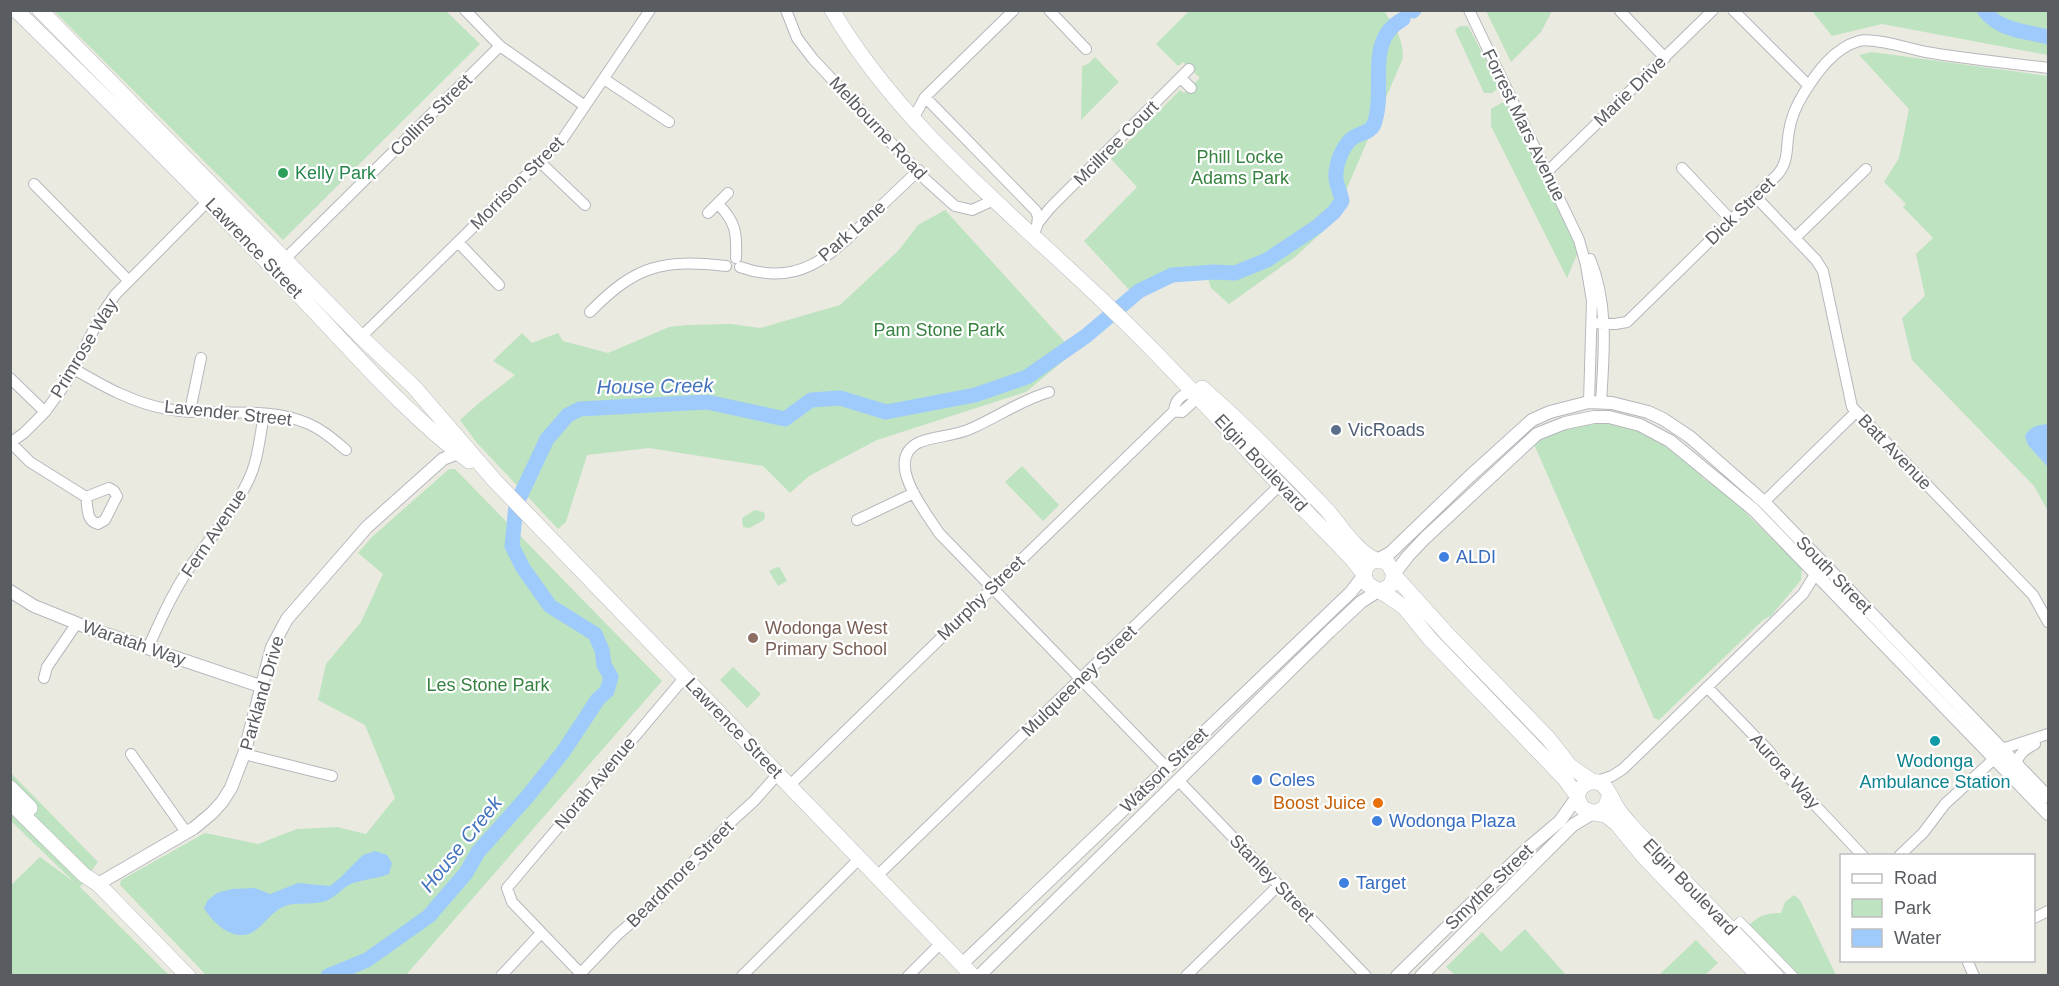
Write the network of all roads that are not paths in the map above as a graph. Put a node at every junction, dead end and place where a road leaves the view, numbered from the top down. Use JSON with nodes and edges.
{"nodes":[{"id":1,"x":16,"y":10,"type":"edge"},
{"id":2,"x":40,"y":10,"type":"edge"},
{"id":3,"x":465,"y":10,"type":"edge"},
{"id":4,"x":786,"y":10,"type":"edge"},
{"id":5,"x":1014,"y":10,"type":"edge"},
{"id":6,"x":1049,"y":10,"type":"edge"},
{"id":7,"x":1713,"y":10,"type":"edge"},
{"id":8,"x":1733,"y":10,"type":"edge"},
{"id":9,"x":833,"y":11,"type":"edge"},
{"id":10,"x":1620,"y":11,"type":"edge"},
{"id":11,"x":645,"y":13,"type":"edge"},
{"id":12,"x":1470,"y":13,"type":"edge"},
{"id":13,"x":500,"y":46,"type":"junction"},
{"id":14,"x":1086,"y":49,"type":"dead end"},
{"id":15,"x":1665,"y":58,"type":"junction"},
{"id":16,"x":2049,"y":68,"type":"edge"},
{"id":17,"x":1189,"y":69,"type":"dead end"},
{"id":18,"x":1181,"y":78,"type":"junction"},
{"id":19,"x":604,"y":79,"type":"junction"},
{"id":20,"x":1809,"y":86,"type":"junction"},
{"id":21,"x":1191,"y":88,"type":"dead end"},
{"id":22,"x":926,"y":97,"type":"junction"},
{"id":23,"x":585,"y":106,"type":"junction"},
{"id":24,"x":908,"y":114,"type":"junction"},
{"id":25,"x":669,"y":123,"type":"dead end"},
{"id":26,"x":145,"y":127,"type":"junction"},
{"id":27,"x":540,"y":162,"type":"junction"},
{"id":28,"x":1682,"y":168,"type":"dead end"},
{"id":29,"x":1866,"y":168,"type":"dead end"},
{"id":30,"x":919,"y":170,"type":"junction"},
{"id":31,"x":1547,"y":172,"type":"junction"},
{"id":32,"x":34,"y":184,"type":"dead end"},
{"id":33,"x":728,"y":193,"type":"dead end"},
{"id":34,"x":214,"y":196,"type":"junction"},
{"id":35,"x":1755,"y":196,"type":"junction"},
{"id":36,"x":994,"y":200,"type":"junction"},
{"id":37,"x":718,"y":204,"type":"junction"},
{"id":38,"x":585,"y":205,"type":"dead end"},
{"id":39,"x":1032,"y":206,"type":"junction"},
{"id":40,"x":1050,"y":208,"type":"junction"},
{"id":41,"x":708,"y":213,"type":"dead end"},
{"id":42,"x":1731,"y":220,"type":"junction"},
{"id":43,"x":1035,"y":232,"type":"junction"},
{"id":44,"x":1796,"y":238,"type":"junction"},
{"id":45,"x":458,"y":242,"type":"junction"},
{"id":46,"x":738,"y":263,"type":"junction"},
{"id":47,"x":280,"y":264,"type":"junction"},
{"id":48,"x":128,"y":280,"type":"junction"},
{"id":49,"x":499,"y":285,"type":"dead end"},
{"id":50,"x":590,"y":312,"type":"dead end"},
{"id":51,"x":1126,"y":322,"type":"joint"},
{"id":52,"x":1598,"y":324,"type":"junction"},
{"id":53,"x":356,"y":342,"type":"junction"},
{"id":54,"x":201,"y":358,"type":"dead end"},
{"id":55,"x":74,"y":369,"type":"junction"},
{"id":56,"x":10,"y":378,"type":"edge"},
{"id":57,"x":1197,"y":389,"type":"junction"},
{"id":58,"x":1049,"y":392,"type":"dead end"},
{"id":59,"x":1595,"y":402,"type":"junction"},
{"id":60,"x":1219,"y":410,"type":"junction"},
{"id":61,"x":190,"y":411,"type":"junction"},
{"id":62,"x":45,"y":412,"type":"junction"},
{"id":63,"x":1856,"y":412,"type":"junction"},
{"id":64,"x":264,"y":414,"type":"junction"},
{"id":65,"x":1594,"y":417,"type":"junction"},
{"id":66,"x":1518,"y":430,"type":"junction"},
{"id":67,"x":1526,"y":442,"type":"junction"},
{"id":68,"x":11,"y":443,"type":"edge"},
{"id":69,"x":1268,"y":448,"type":"junction"},
{"id":70,"x":346,"y":450,"type":"dead end"},
{"id":71,"x":452,"y":450,"type":"junction"},
{"id":72,"x":1259,"y":463,"type":"junction"},
{"id":73,"x":1469,"y":477,"type":"junction"},
{"id":74,"x":1280,"y":484,"type":"junction"},
{"id":75,"x":1480,"y":486,"type":"junction"},
{"id":76,"x":914,"y":493,"type":"junction"},
{"id":77,"x":87,"y":497,"type":"dead end"},
{"id":78,"x":1759,"y":506,"type":"junction"},
{"id":79,"x":857,"y":520,"type":"dead end"},
{"id":80,"x":1377,"y":560,"type":"junction"},
{"id":81,"x":1822,"y":571,"type":"junction"},
{"id":82,"x":1394,"y":574,"type":"junction"},
{"id":83,"x":1364,"y":575,"type":"junction"},
{"id":84,"x":1825,"y":582,"type":"junction"},
{"id":85,"x":992,"y":588,"type":"junction"},
{"id":86,"x":10,"y":591,"type":"edge"},
{"id":87,"x":1379,"y":591,"type":"junction"},
{"id":88,"x":1803,"y":594,"type":"junction"},
{"id":89,"x":1319,"y":621,"type":"junction"},
{"id":90,"x":2049,"y":622,"type":"edge"},
{"id":91,"x":77,"y":623,"type":"junction"},
{"id":92,"x":1329,"y":632,"type":"junction"},
{"id":93,"x":148,"y":648,"type":"junction"},
{"id":94,"x":1281,"y":658,"type":"junction"},
{"id":95,"x":1291,"y":669,"type":"junction"},
{"id":96,"x":685,"y":677,"type":"junction"},
{"id":97,"x":44,"y":678,"type":"dead end"},
{"id":98,"x":1080,"y":680,"type":"junction"},
{"id":99,"x":260,"y":686,"type":"junction"},
{"id":100,"x":1707,"y":687,"type":"junction"},
{"id":101,"x":1956,"y":710,"type":"junction"},
{"id":102,"x":2049,"y":735,"type":"edge"},
{"id":103,"x":1187,"y":748,"type":"junction"},
{"id":104,"x":131,"y":754,"type":"dead end"},
{"id":105,"x":244,"y":754,"type":"junction"},
{"id":106,"x":1998,"y":754,"type":"junction"},
{"id":107,"x":1198,"y":760,"type":"junction"},
{"id":108,"x":2017,"y":764,"type":"junction"},
{"id":109,"x":1167,"y":768,"type":"junction"},
{"id":110,"x":1623,"y":769,"type":"junction"},
{"id":111,"x":778,"y":774,"type":"junction"},
{"id":112,"x":332,"y":776,"type":"dead end"},
{"id":113,"x":1178,"y":780,"type":"junction"},
{"id":114,"x":1594,"y":782,"type":"junction"},
{"id":115,"x":789,"y":785,"type":"junction"},
{"id":116,"x":10,"y":788,"type":"edge"},
{"id":117,"x":1144,"y":790,"type":"junction"},
{"id":118,"x":1609,"y":795,"type":"junction"},
{"id":119,"x":1577,"y":797,"type":"junction"},
{"id":120,"x":2049,"y":797,"type":"edge"},
{"id":121,"x":10,"y":802,"type":"edge"},
{"id":122,"x":1155,"y":802,"type":"junction"},
{"id":123,"x":1593,"y":813,"type":"junction"},
{"id":124,"x":2049,"y":814,"type":"edge"},
{"id":125,"x":186,"y":832,"type":"junction"},
{"id":126,"x":1527,"y":849,"type":"junction"},
{"id":127,"x":1862,"y":854,"type":"edge"},
{"id":128,"x":1900,"y":854,"type":"edge"},
{"id":129,"x":859,"y":859,"type":"junction"},
{"id":130,"x":1538,"y":860,"type":"junction"},
{"id":131,"x":877,"y":876,"type":"junction"},
{"id":132,"x":98,"y":884,"type":"junction"},
{"id":133,"x":1492,"y":885,"type":"junction"},
{"id":134,"x":1278,"y":886,"type":"junction"},
{"id":135,"x":1502,"y":896,"type":"junction"},
{"id":136,"x":2049,"y":912,"type":"edge"},
{"id":137,"x":2035,"y":918,"type":"edge"},
{"id":138,"x":540,"y":933,"type":"junction"},
{"id":139,"x":992,"y":937,"type":"junction"},
{"id":140,"x":942,"y":942,"type":"junction"},
{"id":141,"x":1004,"y":951,"type":"junction"},
{"id":142,"x":968,"y":970,"type":"edge"},
{"id":143,"x":1406,"y":973,"type":"edge"},
{"id":144,"x":582,"y":974,"type":"edge"},
{"id":145,"x":188,"y":975,"type":"edge"},
{"id":146,"x":501,"y":975,"type":"edge"},
{"id":147,"x":742,"y":975,"type":"edge"},
{"id":148,"x":908,"y":975,"type":"edge"},
{"id":149,"x":980,"y":975,"type":"edge"},
{"id":150,"x":1186,"y":975,"type":"edge"},
{"id":151,"x":1366,"y":975,"type":"edge"},
{"id":152,"x":1421,"y":975,"type":"edge"},
{"id":153,"x":1759,"y":975,"type":"edge"},
{"id":154,"x":1778,"y":975,"type":"edge"},
{"id":155,"x":1794,"y":975,"type":"edge"}],
"edges":[{"from":1,"to":26,"type":"main road","name":"Lawrence Street"},
{"from":2,"to":26,"type":"main road","name":"Lawrence Street"},
{"from":3,"to":13,"type":"street"},
{"from":4,"to":30,"type":"street","name":"Melbourne Road"},
{"from":5,"to":22,"type":"street"},
{"from":6,"to":14,"type":"street"},
{"from":7,"to":15,"type":"street","name":"Marie Drive"},
{"from":8,"to":20,"type":"street"},
{"from":9,"to":24,"type":"main road","name":"Melbourne Road"},
{"from":10,"to":15,"type":"street"},
{"from":11,"to":19,"type":"street","name":"Morrison Street"},
{"from":12,"to":31,"type":"street","name":"Forrest Mars Avenue"},
{"from":13,"to":23,"type":"street"},
{"from":13,"to":47,"type":"street","name":"Collins Street"},
{"from":15,"to":31,"type":"street","name":"Marie Drive"},
{"from":16,"to":20,"type":"street","name":"Dick Street"},
{"from":17,"to":18,"type":"street","name":"Mcillree Court"},
{"from":18,"to":21,"type":"street"},
{"from":18,"to":40,"type":"street","name":"Mcillree Court"},
{"from":19,"to":23,"type":"street","name":"Morrison Street"},
{"from":19,"to":25,"type":"street"},
{"from":20,"to":35,"type":"street","name":"Dick Street"},
{"from":22,"to":24,"type":"street"},
{"from":22,"to":39,"type":"street"},
{"from":23,"to":27,"type":"street","name":"Morrison Street"},
{"from":24,"to":36,"type":"main road","name":"Melbourne Road"},
{"from":26,"to":34,"type":"main road","name":"Lawrence Street"},
{"from":27,"to":38,"type":"street"},
{"from":27,"to":45,"type":"street","name":"Morrison Street"},
{"from":28,"to":42,"type":"street"},
{"from":29,"to":44,"type":"street"},
{"from":30,"to":36,"type":"street","name":"Melbourne Road"},
{"from":30,"to":46,"type":"street","name":"Park Lane"},
{"from":31,"to":52,"type":"street","name":"Forrest Mars Avenue"},
{"from":32,"to":48,"type":"street"},
{"from":33,"to":37,"type":"street"},
{"from":34,"to":47,"type":"main road","name":"Lawrence Street"},
{"from":34,"to":48,"type":"street","name":"Primrose Way"},
{"from":35,"to":42,"type":"street","name":"Dick Street"},
{"from":35,"to":44,"type":"street","name":"Batt Avenue"},
{"from":36,"to":43,"type":"main road","name":"Melbourne Road"},
{"from":37,"to":41,"type":"street"},
{"from":37,"to":46,"type":"street"},
{"from":39,"to":40,"type":"street"},
{"from":39,"to":43,"type":"street"},
{"from":40,"to":43,"type":"street","name":"Mcillree Court"},
{"from":42,"to":52,"type":"street","name":"Dick Street"},
{"from":43,"to":51,"type":"main road","name":"Melbourne Road"},
{"from":44,"to":63,"type":"street","name":"Batt Avenue"},
{"from":45,"to":49,"type":"street"},
{"from":45,"to":53,"type":"street","name":"Morrison Street"},
{"from":46,"to":50,"type":"street","name":"Park Lane"},
{"from":47,"to":53,"type":"main road","name":"Lawrence Street"},
{"from":48,"to":55,"type":"street","name":"Primrose Way"},
{"from":51,"to":57,"type":"main road","name":"Elgin Boulevard"},
{"from":52,"to":59,"type":"street","name":"Forrest Mars Avenue"},
{"from":53,"to":71,"type":"main road","name":"Lawrence Street"},
{"from":54,"to":61,"type":"street"},
{"from":55,"to":61,"type":"street","name":"Lavender Street"},
{"from":55,"to":62,"type":"street","name":"Primrose Way"},
{"from":56,"to":62,"type":"street"},
{"from":57,"to":60,"type":"main road","name":"Elgin Boulevard"},
{"from":57,"to":85,"type":"street","name":"Murphy Street"},
{"from":58,"to":76,"type":"street"},
{"from":59,"to":65,"type":"street"},
{"from":59,"to":66,"type":"street"},
{"from":59,"to":78,"type":"street","name":"South Street"},
{"from":60,"to":69,"type":"main road","name":"Elgin Boulevard"},
{"from":60,"to":72,"type":"main road","name":"Elgin Boulevard"},
{"from":61,"to":64,"type":"street","name":"Lavender Street"},
{"from":62,"to":68,"type":"street","name":"Primrose Way"},
{"from":63,"to":78,"type":"street"},
{"from":63,"to":90,"type":"street","name":"Batt Avenue"},
{"from":64,"to":70,"type":"street","name":"Lavender Street"},
{"from":64,"to":93,"type":"street","name":"Fern Avenue"},
{"from":65,"to":67,"type":"street"},
{"from":65,"to":78,"type":"street","name":"South Street"},
{"from":66,"to":67,"type":"street"},
{"from":66,"to":73,"type":"street"},
{"from":67,"to":75,"type":"street"},
{"from":68,"to":77,"type":"street"},
{"from":69,"to":72,"type":"main road"},
{"from":69,"to":80,"type":"main road","name":"Elgin Boulevard"},
{"from":71,"to":96,"type":"main road","name":"Lawrence Street"},
{"from":71,"to":99,"type":"street","name":"Parkland Drive"},
{"from":72,"to":74,"type":"main road","name":"Elgin Boulevard"},
{"from":73,"to":75,"type":"street"},
{"from":73,"to":80,"type":"street"},
{"from":74,"to":83,"type":"main road","name":"Elgin Boulevard"},
{"from":74,"to":98,"type":"street","name":"Mulqueeney Street"},
{"from":75,"to":82,"type":"street"},
{"from":76,"to":79,"type":"street"},
{"from":76,"to":85,"type":"street"},
{"from":78,"to":81,"type":"street","name":"South Street"},
{"from":80,"to":82,"type":"main road"},
{"from":80,"to":83,"type":"main road"},
{"from":81,"to":84,"type":"street"},
{"from":81,"to":88,"type":"street"},
{"from":81,"to":101,"type":"street","name":"South Street"},
{"from":82,"to":87,"type":"main road"},
{"from":82,"to":114,"type":"main road"},
{"from":83,"to":87,"type":"main road"},
{"from":83,"to":89,"type":"street","name":"Watson Street"},
{"from":84,"to":88,"type":"street"},
{"from":84,"to":101,"type":"street","name":"South Street"},
{"from":85,"to":98,"type":"street"},
{"from":85,"to":115,"type":"street","name":"Murphy Street"},
{"from":86,"to":91,"type":"street","name":"Waratah Way"},
{"from":87,"to":92,"type":"street","name":"Watson Street"},
{"from":87,"to":119,"type":"main road"},
{"from":88,"to":100,"type":"street"},
{"from":89,"to":92,"type":"street"},
{"from":89,"to":94,"type":"street","name":"Watson Street"},
{"from":91,"to":93,"type":"street","name":"Waratah Way"},
{"from":91,"to":97,"type":"street"},
{"from":92,"to":95,"type":"street","name":"Watson Street"},
{"from":93,"to":99,"type":"street","name":"Waratah Way"},
{"from":94,"to":95,"type":"street"},
{"from":94,"to":103,"type":"street","name":"Watson Street"},
{"from":95,"to":107,"type":"street","name":"Watson Street"},
{"from":96,"to":111,"type":"main road","name":"Lawrence Street"},
{"from":96,"to":138,"type":"street","name":"Norah Avenue"},
{"from":98,"to":109,"type":"street"},
{"from":98,"to":131,"type":"street","name":"Mulqueeney Street"},
{"from":99,"to":105,"type":"street","name":"Parkland Drive"},
{"from":100,"to":110,"type":"street"},
{"from":100,"to":127,"type":"street","name":"Aurora Way"},
{"from":101,"to":106,"type":"street","name":"South Street"},
{"from":102,"to":106,"type":"street"},
{"from":102,"to":108,"type":"street"},
{"from":103,"to":107,"type":"street"},
{"from":103,"to":109,"type":"street","name":"Watson Street"},
{"from":104,"to":125,"type":"street"},
{"from":105,"to":112,"type":"street"},
{"from":105,"to":125,"type":"street","name":"Parkland Drive"},
{"from":106,"to":108,"type":"street","name":"South Street"},
{"from":106,"to":124,"type":"street","name":"South Street"},
{"from":106,"to":128,"type":"street"},
{"from":107,"to":113,"type":"street","name":"Watson Street"},
{"from":108,"to":120,"type":"street","name":"South Street"},
{"from":109,"to":113,"type":"street"},
{"from":109,"to":117,"type":"street","name":"Watson Street"},
{"from":110,"to":114,"type":"street"},
{"from":110,"to":118,"type":"street"},
{"from":111,"to":115,"type":"main road","name":"Lawrence Street"},
{"from":111,"to":144,"type":"street","name":"Beardmore Street"},
{"from":113,"to":122,"type":"street","name":"Watson Street"},
{"from":113,"to":134,"type":"street","name":"Stanley Street"},
{"from":114,"to":118,"type":"main road"},
{"from":114,"to":119,"type":"main road"},
{"from":115,"to":129,"type":"main road","name":"Lawrence Street"},
{"from":116,"to":132,"type":"main road"},
{"from":117,"to":122,"type":"street"},
{"from":117,"to":139,"type":"street","name":"Watson Street"},
{"from":118,"to":123,"type":"main road"},
{"from":118,"to":154,"type":"main road","name":"Elgin Boulevard"},
{"from":119,"to":123,"type":"main road"},
{"from":119,"to":126,"type":"street","name":"Smythe Street"},
{"from":121,"to":132,"type":"main road"},
{"from":122,"to":141,"type":"street","name":"Watson Street"},
{"from":123,"to":130,"type":"street","name":"Smythe Street"},
{"from":123,"to":153,"type":"main road","name":"Elgin Boulevard"},
{"from":125,"to":132,"type":"street","name":"Parkland Drive"},
{"from":126,"to":130,"type":"street"},
{"from":126,"to":133,"type":"street","name":"Smythe Street"},
{"from":129,"to":131,"type":"main road","name":"Lawrence Street"},
{"from":129,"to":147,"type":"street"},
{"from":130,"to":135,"type":"street","name":"Smythe Street"},
{"from":131,"to":140,"type":"main road","name":"Lawrence Street"},
{"from":132,"to":145,"type":"main road"},
{"from":133,"to":135,"type":"street"},
{"from":133,"to":143,"type":"street","name":"Smythe Street"},
{"from":134,"to":150,"type":"street"},
{"from":134,"to":151,"type":"street","name":"Stanley Street"},
{"from":135,"to":152,"type":"street","name":"Smythe Street"},
{"from":136,"to":137,"type":"street"},
{"from":138,"to":144,"type":"street"},
{"from":138,"to":146,"type":"street"},
{"from":139,"to":141,"type":"street"},
{"from":139,"to":142,"type":"street","name":"Watson Street"},
{"from":140,"to":142,"type":"main road","name":"Lawrence Street"},
{"from":140,"to":148,"type":"street"},
{"from":141,"to":149,"type":"street","name":"Watson Street"},
{"from":154,"to":155,"type":"street"}]}
